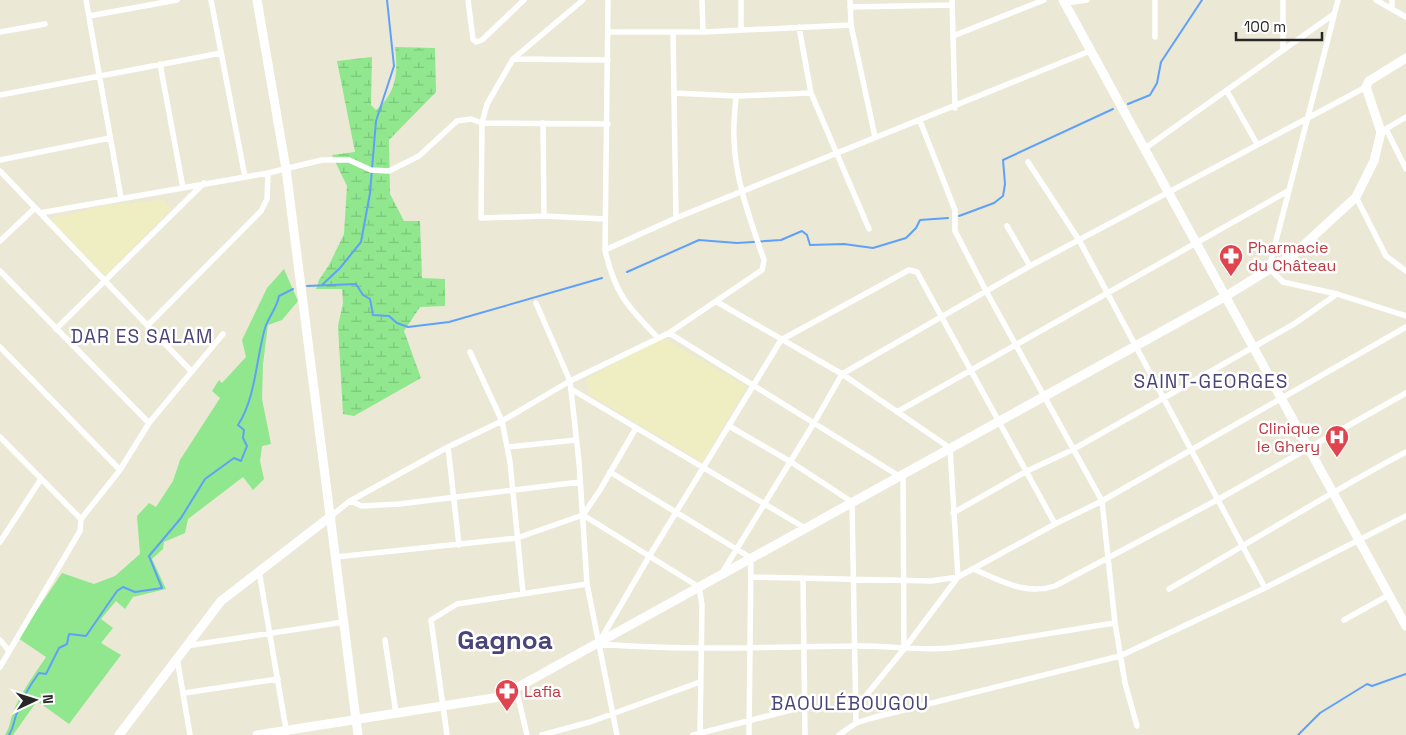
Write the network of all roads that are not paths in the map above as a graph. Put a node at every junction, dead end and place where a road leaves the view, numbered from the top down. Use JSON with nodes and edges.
{"nodes":[{"id":1,"x":86,"y":0,"type":"edge"},
{"id":2,"x":177,"y":0,"type":"edge"},
{"id":3,"x":211,"y":0,"type":"edge"},
{"id":4,"x":257,"y":0,"type":"edge"},
{"id":5,"x":468,"y":0,"type":"edge"},
{"id":6,"x":524,"y":0,"type":"edge"},
{"id":7,"x":583,"y":0,"type":"edge"},
{"id":8,"x":608,"y":0,"type":"edge"},
{"id":9,"x":702,"y":0,"type":"edge"},
{"id":10,"x":741,"y":0,"type":"edge"},
{"id":11,"x":850,"y":0,"type":"edge"},
{"id":12,"x":1044,"y":0,"type":"edge"},
{"id":13,"x":1087,"y":0,"type":"edge"},
{"id":14,"x":1155,"y":0,"type":"edge"},
{"id":15,"x":1283,"y":0,"type":"edge"},
{"id":16,"x":1338,"y":0,"type":"edge"},
{"id":17,"x":1376,"y":0,"type":"edge"},
{"id":18,"x":1392,"y":0,"type":"edge"},
{"id":19,"x":1063,"y":1,"type":"edge"},
{"id":20,"x":952,"y":3,"type":"edge"},
{"id":21,"x":850,"y":7,"type":"junction"},
{"id":22,"x":1392,"y":9,"type":"junction"},
{"id":23,"x":1334,"y":14,"type":"junction"},
{"id":24,"x":88,"y":16,"type":"junction"},
{"id":25,"x":1406,"y":17,"type":"edge"},
{"id":26,"x":45,"y":24,"type":"dead end"},
{"id":27,"x":851,"y":25,"type":"junction"},
{"id":28,"x":799,"y":27,"type":"junction"},
{"id":29,"x":740,"y":30,"type":"junction"},
{"id":30,"x":0,"y":32,"type":"edge"},
{"id":31,"x":608,"y":32,"type":"junction"},
{"id":32,"x":674,"y":32,"type":"junction"},
{"id":33,"x":703,"y":32,"type":"junction"},
{"id":34,"x":953,"y":36,"type":"junction"},
{"id":35,"x":1155,"y":37,"type":"dead end"},
{"id":36,"x":1283,"y":50,"type":"junction"},
{"id":37,"x":1090,"y":52,"type":"junction"},
{"id":38,"x":221,"y":53,"type":"junction"},
{"id":39,"x":1406,"y":58,"type":"edge"},
{"id":40,"x":513,"y":59,"type":"junction"},
{"id":41,"x":608,"y":60,"type":"junction"},
{"id":42,"x":160,"y":64,"type":"junction"},
{"id":43,"x":99,"y":76,"type":"junction"},
{"id":44,"x":1366,"y":87,"type":"junction"},
{"id":45,"x":1226,"y":90,"type":"junction"},
{"id":46,"x":811,"y":92,"type":"junction"},
{"id":47,"x":674,"y":93,"type":"junction"},
{"id":48,"x":0,"y":95,"type":"edge"},
{"id":49,"x":736,"y":96,"type":"junction"},
{"id":50,"x":955,"y":108,"type":"junction"},
{"id":51,"x":1309,"y":117,"type":"junction"},
{"id":52,"x":1406,"y":117,"type":"edge"},
{"id":53,"x":920,"y":121,"type":"junction"},
{"id":54,"x":482,"y":123,"type":"junction"},
{"id":55,"x":543,"y":123,"type":"junction"},
{"id":56,"x":608,"y":124,"type":"junction"},
{"id":57,"x":1383,"y":130,"type":"junction"},
{"id":58,"x":875,"y":137,"type":"junction"},
{"id":59,"x":110,"y":138,"type":"junction"},
{"id":60,"x":1257,"y":144,"type":"junction"},
{"id":61,"x":1144,"y":148,"type":"junction"},
{"id":62,"x":837,"y":154,"type":"junction"},
{"id":63,"x":0,"y":160,"type":"edge"},
{"id":64,"x":1028,"y":162,"type":"dead end"},
{"id":65,"x":286,"y":169,"type":"junction"},
{"id":66,"x":1406,"y":169,"type":"edge"},
{"id":67,"x":0,"y":171,"type":"edge"},
{"id":68,"x":268,"y":173,"type":"junction"},
{"id":69,"x":245,"y":177,"type":"junction"},
{"id":70,"x":204,"y":183,"type":"junction"},
{"id":71,"x":183,"y":188,"type":"junction"},
{"id":72,"x":1168,"y":191,"type":"junction"},
{"id":73,"x":1288,"y":191,"type":"junction"},
{"id":74,"x":743,"y":192,"type":"junction"},
{"id":75,"x":1356,"y":197,"type":"junction"},
{"id":76,"x":121,"y":198,"type":"junction"},
{"id":77,"x":35,"y":208,"type":"junction"},
{"id":78,"x":40,"y":213,"type":"junction"},
{"id":79,"x":544,"y":216,"type":"junction"},
{"id":80,"x":676,"y":218,"type":"junction"},
{"id":81,"x":605,"y":219,"type":"junction"},
{"id":82,"x":1007,"y":226,"type":"dead end"},
{"id":83,"x":869,"y":229,"type":"dead end"},
{"id":84,"x":1079,"y":240,"type":"junction"},
{"id":85,"x":0,"y":242,"type":"edge"},
{"id":86,"x":1196,"y":243,"type":"junction"},
{"id":87,"x":604,"y":250,"type":"junction"},
{"id":88,"x":1030,"y":266,"type":"junction"},
{"id":89,"x":1269,"y":268,"type":"junction"},
{"id":90,"x":0,"y":271,"type":"edge"},
{"id":91,"x":1406,"y":271,"type":"edge"},
{"id":92,"x":105,"y":281,"type":"junction"},
{"id":93,"x":986,"y":291,"type":"junction"},
{"id":94,"x":1107,"y":294,"type":"junction"},
{"id":95,"x":1336,"y":294,"type":"junction"},
{"id":96,"x":1226,"y":296,"type":"junction"},
{"id":97,"x":717,"y":302,"type":"junction"},
{"id":98,"x":536,"y":303,"type":"dead end"},
{"id":99,"x":941,"y":316,"type":"junction"},
{"id":100,"x":1406,"y":316,"type":"edge"},
{"id":101,"x":148,"y":325,"type":"junction"},
{"id":102,"x":1406,"y":327,"type":"edge"},
{"id":103,"x":56,"y":329,"type":"junction"},
{"id":104,"x":669,"y":333,"type":"junction"},
{"id":105,"x":224,"y":334,"type":"dead end"},
{"id":106,"x":658,"y":338,"type":"junction"},
{"id":107,"x":781,"y":340,"type":"junction"},
{"id":108,"x":1016,"y":345,"type":"junction"},
{"id":109,"x":1252,"y":346,"type":"junction"},
{"id":110,"x":0,"y":347,"type":"edge"},
{"id":111,"x":1134,"y":347,"type":"junction"},
{"id":112,"x":470,"y":352,"type":"dead end"},
{"id":113,"x":971,"y":370,"type":"junction"},
{"id":114,"x":192,"y":371,"type":"junction"},
{"id":115,"x":842,"y":374,"type":"junction"},
{"id":116,"x":570,"y":381,"type":"junction"},
{"id":117,"x":753,"y":385,"type":"junction"},
{"id":118,"x":571,"y":389,"type":"junction"},
{"id":119,"x":1406,"y":393,"type":"edge"},
{"id":120,"x":1044,"y":396,"type":"junction"},
{"id":121,"x":1162,"y":398,"type":"junction"},
{"id":122,"x":1280,"y":399,"type":"junction"},
{"id":123,"x":897,"y":412,"type":"junction"},
{"id":124,"x":502,"y":420,"type":"junction"},
{"id":125,"x":999,"y":421,"type":"junction"},
{"id":126,"x":149,"y":423,"type":"junction"},
{"id":127,"x":814,"y":423,"type":"junction"},
{"id":128,"x":728,"y":426,"type":"junction"},
{"id":129,"x":636,"y":428,"type":"junction"},
{"id":130,"x":0,"y":437,"type":"edge"},
{"id":131,"x":576,"y":440,"type":"junction"},
{"id":132,"x":448,"y":447,"type":"junction"},
{"id":133,"x":507,"y":447,"type":"junction"},
{"id":134,"x":950,"y":448,"type":"junction"},
{"id":135,"x":1072,"y":450,"type":"junction"},
{"id":136,"x":1307,"y":450,"type":"junction"},
{"id":137,"x":1190,"y":451,"type":"junction"},
{"id":138,"x":1406,"y":452,"type":"edge"},
{"id":139,"x":790,"y":462,"type":"junction"},
{"id":140,"x":703,"y":468,"type":"junction"},
{"id":141,"x":120,"y":470,"type":"junction"},
{"id":142,"x":610,"y":472,"type":"junction"},
{"id":143,"x":1025,"y":472,"type":"junction"},
{"id":144,"x":901,"y":475,"type":"junction"},
{"id":145,"x":41,"y":479,"type":"junction"},
{"id":146,"x":580,"y":482,"type":"junction"},
{"id":147,"x":513,"y":491,"type":"junction"},
{"id":148,"x":1332,"y":492,"type":"junction"},
{"id":149,"x":454,"y":497,"type":"junction"},
{"id":150,"x":1217,"y":500,"type":"junction"},
{"id":151,"x":350,"y":501,"type":"junction"},
{"id":152,"x":1102,"y":501,"type":"junction"},
{"id":153,"x":852,"y":502,"type":"junction"},
{"id":154,"x":764,"y":505,"type":"junction"},
{"id":155,"x":676,"y":513,"type":"junction"},
{"id":156,"x":952,"y":513,"type":"junction"},
{"id":157,"x":583,"y":515,"type":"junction"},
{"id":158,"x":331,"y":516,"type":"junction"},
{"id":159,"x":1406,"y":516,"type":"edge"},
{"id":160,"x":81,"y":519,"type":"junction"},
{"id":161,"x":1055,"y":524,"type":"junction"},
{"id":162,"x":805,"y":528,"type":"junction"},
{"id":163,"x":518,"y":538,"type":"junction"},
{"id":164,"x":1359,"y":541,"type":"junction"},
{"id":165,"x":0,"y":542,"type":"edge"},
{"id":166,"x":459,"y":545,"type":"junction"},
{"id":167,"x":1242,"y":547,"type":"junction"},
{"id":168,"x":737,"y":549,"type":"junction"},
{"id":169,"x":650,"y":555,"type":"junction"},
{"id":170,"x":336,"y":557,"type":"junction"},
{"id":171,"x":751,"y":558,"type":"junction"},
{"id":172,"x":1108,"y":558,"type":"junction"},
{"id":173,"x":973,"y":568,"type":"junction"},
{"id":174,"x":259,"y":570,"type":"junction"},
{"id":175,"x":720,"y":575,"type":"junction"},
{"id":176,"x":752,"y":577,"type":"junction"},
{"id":177,"x":958,"y":577,"type":"junction"},
{"id":178,"x":803,"y":579,"type":"junction"},
{"id":179,"x":852,"y":580,"type":"junction"},
{"id":180,"x":903,"y":580,"type":"junction"},
{"id":181,"x":587,"y":584,"type":"junction"},
{"id":182,"x":699,"y":587,"type":"junction"},
{"id":183,"x":1265,"y":588,"type":"junction"},
{"id":184,"x":1168,"y":589,"type":"dead end"},
{"id":185,"x":523,"y":594,"type":"junction"},
{"id":186,"x":1389,"y":595,"type":"junction"},
{"id":187,"x":1344,"y":620,"type":"dead end"},
{"id":188,"x":344,"y":622,"type":"junction"},
{"id":189,"x":1115,"y":623,"type":"junction"},
{"id":190,"x":1406,"y":626,"type":"edge"},
{"id":191,"x":271,"y":633,"type":"junction"},
{"id":192,"x":0,"y":640,"type":"edge"},
{"id":193,"x":385,"y":640,"type":"dead end"},
{"id":194,"x":599,"y":644,"type":"junction"},
{"id":195,"x":186,"y":646,"type":"junction"},
{"id":196,"x":854,"y":646,"type":"junction"},
{"id":197,"x":700,"y":647,"type":"junction"},
{"id":198,"x":750,"y":648,"type":"junction"},
{"id":199,"x":803,"y":648,"type":"junction"},
{"id":200,"x":904,"y":649,"type":"junction"},
{"id":201,"x":9,"y":651,"type":"junction"},
{"id":202,"x":1120,"y":656,"type":"junction"},
{"id":203,"x":177,"y":658,"type":"junction"},
{"id":204,"x":0,"y":667,"type":"edge"},
{"id":205,"x":278,"y":679,"type":"junction"},
{"id":206,"x":700,"y":682,"type":"junction"},
{"id":207,"x":516,"y":688,"type":"junction"},
{"id":208,"x":184,"y":693,"type":"junction"},
{"id":209,"x":442,"y":706,"type":"junction"},
{"id":210,"x":803,"y":707,"type":"junction"},
{"id":211,"x":855,"y":709,"type":"junction"},
{"id":212,"x":396,"y":713,"type":"junction"},
{"id":213,"x":612,"y":713,"type":"junction"},
{"id":214,"x":356,"y":719,"type":"junction"},
{"id":215,"x":750,"y":721,"type":"junction"},
{"id":216,"x":856,"y":723,"type":"junction"},
{"id":217,"x":1137,"y":726,"type":"dead end"},
{"id":218,"x":286,"y":733,"type":"edge"},
{"id":219,"x":700,"y":734,"type":"edge"},
{"id":220,"x":119,"y":735,"type":"edge"},
{"id":221,"x":190,"y":735,"type":"edge"},
{"id":222,"x":257,"y":735,"type":"edge"},
{"id":223,"x":358,"y":735,"type":"edge"},
{"id":224,"x":447,"y":735,"type":"edge"},
{"id":225,"x":527,"y":735,"type":"edge"},
{"id":226,"x":542,"y":735,"type":"edge"},
{"id":227,"x":617,"y":735,"type":"edge"},
{"id":228,"x":693,"y":735,"type":"edge"},
{"id":229,"x":749,"y":735,"type":"edge"},
{"id":230,"x":805,"y":735,"type":"edge"},
{"id":231,"x":839,"y":735,"type":"edge"}],
"edges":[{"from":1,"to":24,"type":"street"},
{"from":2,"to":24,"type":"street"},
{"from":3,"to":38,"type":"street"},
{"from":4,"to":65,"type":"street"},
{"from":5,"to":6,"type":"street"},
{"from":7,"to":40,"type":"street"},
{"from":8,"to":31,"type":"street"},
{"from":9,"to":33,"type":"street"},
{"from":10,"to":29,"type":"street"},
{"from":11,"to":21,"type":"street"},
{"from":12,"to":34,"type":"street"},
{"from":13,"to":19,"type":"street"},
{"from":14,"to":35,"type":"street"},
{"from":15,"to":36,"type":"street"},
{"from":16,"to":23,"type":"street"},
{"from":17,"to":22,"type":"street"},
{"from":18,"to":22,"type":"street"},
{"from":19,"to":37,"type":"street"},
{"from":20,"to":21,"type":"street"},
{"from":20,"to":34,"type":"street"},
{"from":21,"to":27,"type":"street"},
{"from":22,"to":25,"type":"street"},
{"from":23,"to":36,"type":"street"},
{"from":23,"to":51,"type":"street"},
{"from":24,"to":43,"type":"street"},
{"from":26,"to":30,"type":"street"},
{"from":27,"to":28,"type":"street"},
{"from":27,"to":58,"type":"street"},
{"from":28,"to":29,"type":"street"},
{"from":28,"to":46,"type":"street"},
{"from":29,"to":33,"type":"street"},
{"from":31,"to":32,"type":"street"},
{"from":31,"to":41,"type":"street"},
{"from":32,"to":33,"type":"street"},
{"from":32,"to":47,"type":"street"},
{"from":34,"to":50,"type":"street"},
{"from":36,"to":45,"type":"street"},
{"from":37,"to":50,"type":"street"},
{"from":37,"to":61,"type":"street"},
{"from":38,"to":42,"type":"street"},
{"from":38,"to":69,"type":"street"},
{"from":39,"to":44,"type":"street"},
{"from":40,"to":41,"type":"street"},
{"from":40,"to":54,"type":"street"},
{"from":41,"to":56,"type":"street"},
{"from":42,"to":43,"type":"street"},
{"from":42,"to":71,"type":"street"},
{"from":43,"to":48,"type":"street"},
{"from":43,"to":59,"type":"street"},
{"from":44,"to":51,"type":"street"},
{"from":44,"to":57,"type":"street"},
{"from":45,"to":60,"type":"street"},
{"from":45,"to":61,"type":"street"},
{"from":46,"to":49,"type":"street"},
{"from":46,"to":62,"type":"street"},
{"from":47,"to":49,"type":"street"},
{"from":47,"to":80,"type":"street"},
{"from":49,"to":74,"type":"street"},
{"from":50,"to":53,"type":"street"},
{"from":51,"to":60,"type":"street"},
{"from":51,"to":73,"type":"street"},
{"from":52,"to":57,"type":"street"},
{"from":53,"to":58,"type":"street"},
{"from":53,"to":93,"type":"street"},
{"from":54,"to":55,"type":"street"},
{"from":54,"to":65,"type":"street"},
{"from":54,"to":79,"type":"street"},
{"from":55,"to":56,"type":"street"},
{"from":55,"to":79,"type":"street"},
{"from":56,"to":81,"type":"street"},
{"from":57,"to":66,"type":"street"},
{"from":57,"to":75,"type":"street"},
{"from":58,"to":62,"type":"street"},
{"from":59,"to":63,"type":"street"},
{"from":59,"to":76,"type":"street"},
{"from":60,"to":72,"type":"street"},
{"from":61,"to":72,"type":"street"},
{"from":62,"to":74,"type":"street"},
{"from":62,"to":83,"type":"street"},
{"from":64,"to":84,"type":"street"},
{"from":65,"to":68,"type":"street"},
{"from":65,"to":158,"type":"street"},
{"from":67,"to":77,"type":"street"},
{"from":68,"to":69,"type":"street"},
{"from":68,"to":101,"type":"street"},
{"from":69,"to":70,"type":"street"},
{"from":70,"to":71,"type":"street"},
{"from":70,"to":92,"type":"street"},
{"from":71,"to":76,"type":"street"},
{"from":72,"to":84,"type":"street"},
{"from":72,"to":86,"type":"street"},
{"from":73,"to":86,"type":"street"},
{"from":73,"to":89,"type":"street"},
{"from":74,"to":80,"type":"street"},
{"from":74,"to":97,"type":"street"},
{"from":75,"to":89,"type":"street"},
{"from":75,"to":91,"type":"street"},
{"from":76,"to":78,"type":"street"},
{"from":77,"to":78,"type":"street"},
{"from":77,"to":85,"type":"street"},
{"from":78,"to":92,"type":"street"},
{"from":79,"to":81,"type":"street"},
{"from":80,"to":87,"type":"street"},
{"from":81,"to":87,"type":"street"},
{"from":82,"to":88,"type":"street"},
{"from":84,"to":88,"type":"street"},
{"from":84,"to":94,"type":"street"},
{"from":86,"to":94,"type":"street"},
{"from":86,"to":96,"type":"street"},
{"from":87,"to":106,"type":"street"},
{"from":88,"to":93,"type":"street"},
{"from":89,"to":95,"type":"street"},
{"from":89,"to":96,"type":"street"},
{"from":90,"to":103,"type":"street"},
{"from":92,"to":101,"type":"street"},
{"from":92,"to":103,"type":"street"},
{"from":93,"to":99,"type":"street"},
{"from":93,"to":108,"type":"street"},
{"from":94,"to":108,"type":"street"},
{"from":94,"to":111,"type":"street"},
{"from":95,"to":100,"type":"street"},
{"from":95,"to":109,"type":"street"},
{"from":96,"to":109,"type":"street"},
{"from":96,"to":111,"type":"street"},
{"from":97,"to":104,"type":"street"},
{"from":97,"to":107,"type":"street"},
{"from":98,"to":116,"type":"street"},
{"from":99,"to":107,"type":"street"},
{"from":99,"to":113,"type":"street"},
{"from":99,"to":115,"type":"street"},
{"from":101,"to":114,"type":"street"},
{"from":102,"to":122,"type":"street"},
{"from":103,"to":126,"type":"street"},
{"from":104,"to":106,"type":"street"},
{"from":104,"to":117,"type":"street"},
{"from":105,"to":114,"type":"street"},
{"from":106,"to":116,"type":"street"},
{"from":107,"to":115,"type":"street"},
{"from":107,"to":117,"type":"street"},
{"from":108,"to":113,"type":"street"},
{"from":108,"to":120,"type":"street"},
{"from":109,"to":121,"type":"street"},
{"from":109,"to":122,"type":"street"},
{"from":110,"to":141,"type":"street"},
{"from":111,"to":120,"type":"street"},
{"from":111,"to":121,"type":"street"},
{"from":112,"to":124,"type":"street"},
{"from":113,"to":123,"type":"street"},
{"from":113,"to":125,"type":"street"},
{"from":114,"to":126,"type":"street"},
{"from":115,"to":123,"type":"street"},
{"from":115,"to":127,"type":"street"},
{"from":116,"to":118,"type":"street"},
{"from":116,"to":124,"type":"street"},
{"from":117,"to":127,"type":"street"},
{"from":117,"to":128,"type":"street"},
{"from":118,"to":129,"type":"street"},
{"from":118,"to":131,"type":"street"},
{"from":119,"to":136,"type":"street"},
{"from":120,"to":125,"type":"street"},
{"from":120,"to":135,"type":"street"},
{"from":121,"to":135,"type":"street"},
{"from":121,"to":137,"type":"street"},
{"from":122,"to":136,"type":"street"},
{"from":122,"to":137,"type":"street"},
{"from":123,"to":134,"type":"street"},
{"from":124,"to":132,"type":"street"},
{"from":124,"to":133,"type":"street"},
{"from":125,"to":134,"type":"street"},
{"from":125,"to":143,"type":"street"},
{"from":126,"to":141,"type":"street"},
{"from":127,"to":139,"type":"street"},
{"from":127,"to":144,"type":"street"},
{"from":128,"to":139,"type":"street"},
{"from":128,"to":140,"type":"street"},
{"from":129,"to":140,"type":"street"},
{"from":129,"to":142,"type":"street"},
{"from":130,"to":145,"type":"street"},
{"from":131,"to":133,"type":"street"},
{"from":131,"to":146,"type":"street"},
{"from":132,"to":149,"type":"street"},
{"from":132,"to":151,"type":"street"},
{"from":133,"to":147,"type":"street"},
{"from":134,"to":144,"type":"street"},
{"from":134,"to":156,"type":"street"},
{"from":135,"to":143,"type":"street"},
{"from":135,"to":152,"type":"street"},
{"from":136,"to":148,"type":"street"},
{"from":136,"to":150,"type":"street"},
{"from":137,"to":150,"type":"street"},
{"from":137,"to":152,"type":"street"},
{"from":138,"to":148,"type":"street"},
{"from":139,"to":153,"type":"street"},
{"from":139,"to":154,"type":"street"},
{"from":140,"to":154,"type":"street"},
{"from":140,"to":155,"type":"street"},
{"from":141,"to":160,"type":"street"},
{"from":142,"to":155,"type":"street"},
{"from":142,"to":157,"type":"street"},
{"from":143,"to":156,"type":"street"},
{"from":143,"to":161,"type":"street"},
{"from":144,"to":153,"type":"street"},
{"from":144,"to":180,"type":"street"},
{"from":145,"to":160,"type":"street"},
{"from":145,"to":165,"type":"street"},
{"from":146,"to":147,"type":"street"},
{"from":146,"to":157,"type":"street"},
{"from":147,"to":149,"type":"street"},
{"from":147,"to":163,"type":"street"},
{"from":148,"to":164,"type":"street"},
{"from":148,"to":167,"type":"street"},
{"from":149,"to":151,"type":"street"},
{"from":149,"to":166,"type":"street"},
{"from":150,"to":167,"type":"street"},
{"from":150,"to":172,"type":"street"},
{"from":151,"to":158,"type":"street"},
{"from":152,"to":161,"type":"street"},
{"from":152,"to":172,"type":"street"},
{"from":153,"to":162,"type":"street"},
{"from":153,"to":179,"type":"street"},
{"from":154,"to":162,"type":"street"},
{"from":154,"to":168,"type":"street"},
{"from":155,"to":168,"type":"street"},
{"from":155,"to":169,"type":"street"},
{"from":156,"to":177,"type":"street"},
{"from":157,"to":163,"type":"street"},
{"from":157,"to":169,"type":"street"},
{"from":157,"to":181,"type":"street"},
{"from":158,"to":170,"type":"street"},
{"from":158,"to":174,"type":"street"},
{"from":159,"to":164,"type":"street"},
{"from":160,"to":201,"type":"street"},
{"from":161,"to":173,"type":"street"},
{"from":162,"to":171,"type":"street"},
{"from":163,"to":166,"type":"street"},
{"from":163,"to":185,"type":"street"},
{"from":164,"to":183,"type":"street"},
{"from":164,"to":186,"type":"street"},
{"from":166,"to":170,"type":"street"},
{"from":167,"to":183,"type":"street"},
{"from":167,"to":184,"type":"street"},
{"from":168,"to":171,"type":"street"},
{"from":168,"to":175,"type":"street"},
{"from":169,"to":182,"type":"street"},
{"from":169,"to":194,"type":"street"},
{"from":170,"to":188,"type":"street"},
{"from":171,"to":175,"type":"street"},
{"from":171,"to":176,"type":"street"},
{"from":172,"to":173,"type":"street"},
{"from":172,"to":189,"type":"street"},
{"from":173,"to":177,"type":"street"},
{"from":174,"to":191,"type":"street"},
{"from":174,"to":195,"type":"street"},
{"from":175,"to":182,"type":"street"},
{"from":176,"to":178,"type":"street"},
{"from":176,"to":198,"type":"street"},
{"from":177,"to":180,"type":"street"},
{"from":177,"to":200,"type":"street"},
{"from":178,"to":179,"type":"street"},
{"from":178,"to":199,"type":"street"},
{"from":179,"to":180,"type":"street"},
{"from":179,"to":196,"type":"street"},
{"from":180,"to":200,"type":"street"},
{"from":181,"to":185,"type":"street"},
{"from":181,"to":194,"type":"street"},
{"from":182,"to":194,"type":"street"},
{"from":182,"to":197,"type":"street"},
{"from":183,"to":202,"type":"street"},
{"from":185,"to":209,"type":"street"},
{"from":186,"to":187,"type":"street"},
{"from":186,"to":190,"type":"street"},
{"from":188,"to":191,"type":"street"},
{"from":188,"to":214,"type":"street"},
{"from":189,"to":200,"type":"street"},
{"from":189,"to":202,"type":"street"},
{"from":191,"to":195,"type":"street"},
{"from":191,"to":205,"type":"street"},
{"from":192,"to":201,"type":"street"},
{"from":193,"to":212,"type":"street"},
{"from":194,"to":197,"type":"street"},
{"from":194,"to":207,"type":"street"},
{"from":194,"to":213,"type":"street"},
{"from":195,"to":203,"type":"street"},
{"from":196,"to":199,"type":"street"},
{"from":196,"to":200,"type":"street"},
{"from":196,"to":211,"type":"street"},
{"from":197,"to":198,"type":"street"},
{"from":197,"to":206,"type":"street"},
{"from":198,"to":199,"type":"street"},
{"from":198,"to":215,"type":"street"},
{"from":199,"to":210,"type":"street"},
{"from":200,"to":211,"type":"street"},
{"from":201,"to":204,"type":"street"},
{"from":202,"to":216,"type":"street"},
{"from":202,"to":217,"type":"street"},
{"from":203,"to":208,"type":"street"},
{"from":203,"to":220,"type":"street"},
{"from":205,"to":208,"type":"street"},
{"from":205,"to":218,"type":"street"},
{"from":206,"to":213,"type":"street"},
{"from":206,"to":219,"type":"street"},
{"from":207,"to":209,"type":"street"},
{"from":207,"to":225,"type":"street"},
{"from":208,"to":221,"type":"street"},
{"from":209,"to":212,"type":"street"},
{"from":209,"to":224,"type":"street"},
{"from":210,"to":215,"type":"street"},
{"from":210,"to":230,"type":"street"},
{"from":211,"to":216,"type":"street"},
{"from":212,"to":214,"type":"street"},
{"from":213,"to":226,"type":"street"},
{"from":213,"to":227,"type":"street"},
{"from":214,"to":218,"type":"street"},
{"from":214,"to":223,"type":"street"},
{"from":215,"to":219,"type":"street"},
{"from":215,"to":229,"type":"street"},
{"from":216,"to":231,"type":"street"},
{"from":218,"to":222,"type":"street"},
{"from":219,"to":228,"type":"street"}]}
